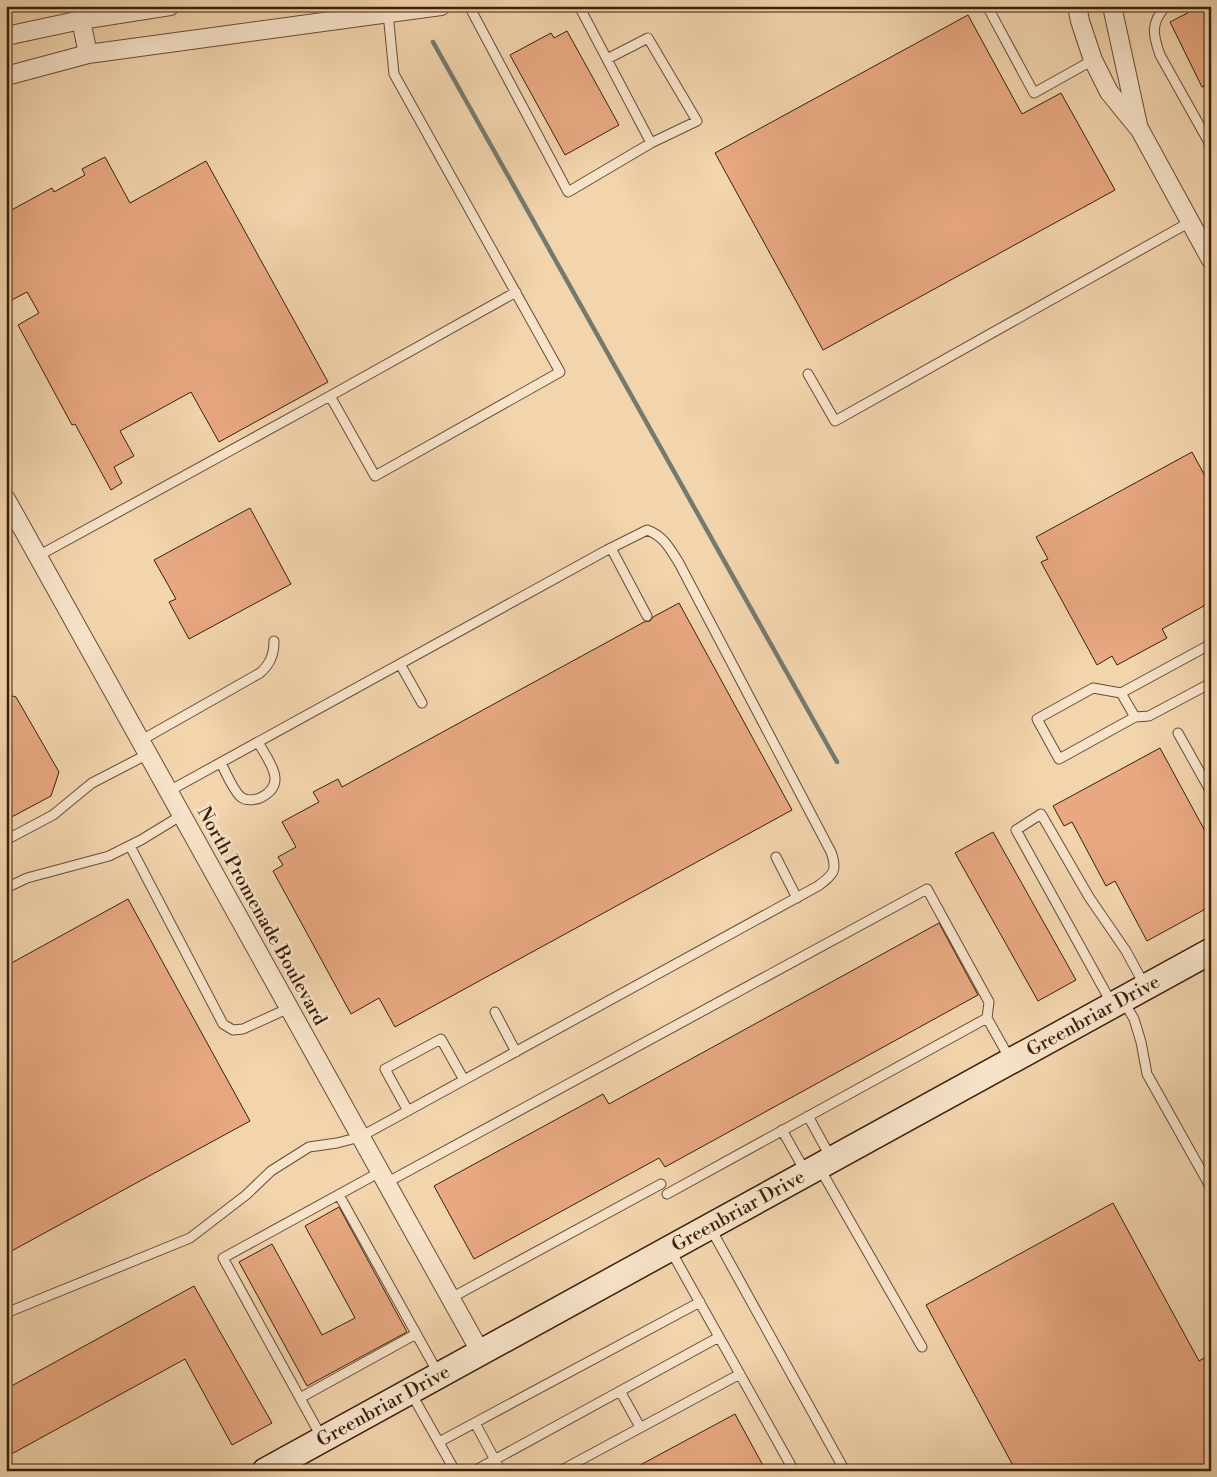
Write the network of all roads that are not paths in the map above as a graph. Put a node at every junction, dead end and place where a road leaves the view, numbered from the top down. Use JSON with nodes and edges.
{"nodes":[{"id":1,"x":170,"y":6,"type":"edge"},
{"id":2,"x":440,"y":6,"type":"edge"},
{"id":3,"x":469,"y":6,"type":"edge"},
{"id":4,"x":579,"y":6,"type":"edge"},
{"id":5,"x":987,"y":6,"type":"edge"},
{"id":6,"x":1077,"y":6,"type":"edge"},
{"id":7,"x":1112,"y":6,"type":"edge"},
{"id":8,"x":1166,"y":6,"type":"edge"},
{"id":9,"x":388,"y":9,"type":"edge"},
{"id":10,"x":81,"y":20,"type":"junction"},
{"id":11,"x":6,"y":36,"type":"edge"},
{"id":12,"x":88,"y":54,"type":"junction"},
{"id":13,"x":607,"y":59,"type":"junction"},
{"id":14,"x":1094,"y":60,"type":"junction"},
{"id":15,"x":6,"y":76,"type":"edge"},
{"id":16,"x":1140,"y":130,"type":"junction"},
{"id":17,"x":652,"y":143,"type":"junction"},
{"id":18,"x":1211,"y":146,"type":"edge"},
{"id":19,"x":1190,"y":222,"type":"junction"},
{"id":20,"x":1209,"y":252,"type":"edge"},
{"id":21,"x":516,"y":292,"type":"junction"},
{"id":22,"x":808,"y":374,"type":"dead end"},
{"id":23,"x":330,"y":396,"type":"junction"},
{"id":24,"x":6,"y":499,"type":"edge"},
{"id":25,"x":611,"y":548,"type":"junction"},
{"id":26,"x":38,"y":556,"type":"junction"},
{"id":27,"x":647,"y":616,"type":"dead end"},
{"id":28,"x":274,"y":641,"type":"dead end"},
{"id":29,"x":1211,"y":644,"type":"edge"},
{"id":30,"x":400,"y":664,"type":"junction"},
{"id":31,"x":1211,"y":683,"type":"edge"},
{"id":32,"x":1121,"y":693,"type":"junction"},
{"id":33,"x":422,"y":703,"type":"dead end"},
{"id":34,"x":1135,"y":717,"type":"junction"},
{"id":35,"x":1178,"y":733,"type":"dead end"},
{"id":36,"x":258,"y":742,"type":"junction"},
{"id":37,"x":144,"y":747,"type":"junction"},
{"id":38,"x":221,"y":763,"type":"junction"},
{"id":39,"x":169,"y":792,"type":"junction"},
{"id":40,"x":1211,"y":792,"type":"edge"},
{"id":41,"x":182,"y":815,"type":"junction"},
{"id":42,"x":6,"y":840,"type":"edge"},
{"id":43,"x":130,"y":846,"type":"junction"},
{"id":44,"x":776,"y":857,"type":"dead end"},
{"id":45,"x":6,"y":888,"type":"edge"},
{"id":46,"x":797,"y":898,"type":"junction"},
{"id":47,"x":1211,"y":950,"type":"edge"},
{"id":48,"x":1146,"y":986,"type":"junction"},
{"id":49,"x":1117,"y":1002,"type":"junction"},
{"id":50,"x":289,"y":1008,"type":"junction"},
{"id":51,"x":495,"y":1012,"type":"dead end"},
{"id":52,"x":987,"y":1018,"type":"junction"},
{"id":53,"x":516,"y":1052,"type":"junction"},
{"id":54,"x":1010,"y":1060,"type":"junction"},
{"id":55,"x":464,"y":1080,"type":"junction"},
{"id":56,"x":408,"y":1111,"type":"junction"},
{"id":57,"x":808,"y":1116,"type":"junction"},
{"id":58,"x":782,"y":1130,"type":"junction"},
{"id":59,"x":360,"y":1137,"type":"junction"},
{"id":60,"x":819,"y":1165,"type":"junction"},
{"id":61,"x":383,"y":1177,"type":"junction"},
{"id":62,"x":661,"y":1184,"type":"dead end"},
{"id":63,"x":1211,"y":1188,"type":"edge"},
{"id":64,"x":339,"y":1194,"type":"junction"},
{"id":65,"x":667,"y":1194,"type":"dead end"},
{"id":66,"x":709,"y":1226,"type":"junction"},
{"id":67,"x":670,"y":1248,"type":"junction"},
{"id":68,"x":451,"y":1298,"type":"junction"},
{"id":69,"x":700,"y":1302,"type":"junction"},
{"id":70,"x":6,"y":1313,"type":"edge"},
{"id":71,"x":416,"y":1334,"type":"junction"},
{"id":72,"x":719,"y":1336,"type":"junction"},
{"id":73,"x":922,"y":1347,"type":"dead end"},
{"id":74,"x":481,"y":1353,"type":"junction"},
{"id":75,"x":740,"y":1374,"type":"junction"},
{"id":76,"x":440,"y":1376,"type":"junction"},
{"id":77,"x":620,"y":1391,"type":"junction"},
{"id":78,"x":410,"y":1392,"type":"junction"},
{"id":79,"x":300,"y":1398,"type":"junction"},
{"id":80,"x":475,"y":1423,"type":"junction"},
{"id":81,"x":640,"y":1428,"type":"junction"},
{"id":82,"x":323,"y":1439,"type":"junction"},
{"id":83,"x":439,"y":1442,"type":"junction"},
{"id":84,"x":495,"y":1459,"type":"junction"},
{"id":85,"x":266,"y":1471,"type":"edge"},
{"id":86,"x":456,"y":1471,"type":"edge"},
{"id":87,"x":474,"y":1471,"type":"edge"},
{"id":88,"x":502,"y":1471,"type":"edge"},
{"id":89,"x":560,"y":1471,"type":"edge"},
{"id":90,"x":794,"y":1471,"type":"edge"},
{"id":91,"x":845,"y":1471,"type":"edge"}],
"edges":[{"from":1,"to":10,"type":"street"},
{"from":2,"to":9,"type":"street"},
{"from":3,"to":17,"type":"lane"},
{"from":4,"to":13,"type":"lane"},
{"from":5,"to":14,"type":"lane"},
{"from":6,"to":14,"type":"street"},
{"from":7,"to":16,"type":"street"},
{"from":8,"to":18,"type":"lane"},
{"from":9,"to":12,"type":"street"},
{"from":9,"to":21,"type":"lane"},
{"from":10,"to":11,"type":"street"},
{"from":10,"to":12,"type":"street"},
{"from":12,"to":15,"type":"street"},
{"from":13,"to":17,"type":"lane"},
{"from":13,"to":17,"type":"lane"},
{"from":14,"to":16,"type":"street"},
{"from":16,"to":19,"type":"street"},
{"from":19,"to":20,"type":"street"},
{"from":19,"to":22,"type":"lane"},
{"from":21,"to":23,"type":"lane"},
{"from":21,"to":23,"type":"lane"},
{"from":23,"to":26,"type":"lane"},
{"from":24,"to":26,"type":"street","name":"North Promenade Boulevard"},
{"from":25,"to":27,"type":"lane"},
{"from":25,"to":30,"type":"lane"},
{"from":25,"to":46,"type":"lane"},
{"from":26,"to":37,"type":"street","name":"North Promenade Boulevard"},
{"from":28,"to":37,"type":"lane"},
{"from":29,"to":32,"type":"lane"},
{"from":30,"to":33,"type":"lane"},
{"from":30,"to":36,"type":"lane"},
{"from":31,"to":34,"type":"lane"},
{"from":32,"to":34,"type":"lane"},
{"from":32,"to":34,"type":"lane"},
{"from":35,"to":40,"type":"lane"},
{"from":36,"to":38,"type":"lane"},
{"from":36,"to":38,"type":"lane"},
{"from":37,"to":39,"type":"street","name":"North Promenade Boulevard"},
{"from":37,"to":42,"type":"lane"},
{"from":38,"to":39,"type":"lane"},
{"from":39,"to":41,"type":"street","name":"North Promenade Boulevard"},
{"from":41,"to":43,"type":"lane"},
{"from":41,"to":50,"type":"street","name":"North Promenade Boulevard"},
{"from":43,"to":45,"type":"lane"},
{"from":43,"to":50,"type":"lane"},
{"from":44,"to":46,"type":"lane"},
{"from":46,"to":53,"type":"lane"},
{"from":47,"to":48,"type":"street","name":"Greenbriar Drive"},
{"from":48,"to":49,"type":"street","name":"Greenbriar Drive"},
{"from":48,"to":49,"type":"lane"},
{"from":49,"to":54,"type":"street","name":"Greenbriar Drive"},
{"from":49,"to":63,"type":"lane"},
{"from":50,"to":59,"type":"street","name":"North Promenade Boulevard"},
{"from":51,"to":53,"type":"lane"},
{"from":52,"to":54,"type":"lane"},
{"from":52,"to":57,"type":"lane"},
{"from":52,"to":61,"type":"lane"},
{"from":53,"to":55,"type":"lane"},
{"from":54,"to":60,"type":"street","name":"Greenbriar Drive"},
{"from":55,"to":56,"type":"lane"},
{"from":55,"to":56,"type":"lane"},
{"from":56,"to":59,"type":"lane"},
{"from":57,"to":58,"type":"lane"},
{"from":57,"to":60,"type":"lane"},
{"from":58,"to":60,"type":"lane"},
{"from":58,"to":65,"type":"lane"},
{"from":59,"to":61,"type":"street","name":"North Promenade Boulevard"},
{"from":59,"to":70,"type":"lane"},
{"from":60,"to":66,"type":"street","name":"Greenbriar Drive"},
{"from":60,"to":73,"type":"lane"},
{"from":61,"to":64,"type":"lane"},
{"from":61,"to":68,"type":"street","name":"North Promenade Boulevard"},
{"from":62,"to":68,"type":"lane"},
{"from":64,"to":71,"type":"lane"},
{"from":64,"to":79,"type":"lane"},
{"from":66,"to":67,"type":"street","name":"Greenbriar Drive"},
{"from":66,"to":91,"type":"lane"},
{"from":67,"to":69,"type":"lane"},
{"from":67,"to":74,"type":"street","name":"Greenbriar Drive"},
{"from":68,"to":74,"type":"street","name":"North Promenade Boulevard"},
{"from":69,"to":72,"type":"lane"},
{"from":69,"to":80,"type":"lane"},
{"from":71,"to":76,"type":"lane"},
{"from":71,"to":79,"type":"lane"},
{"from":72,"to":75,"type":"lane"},
{"from":72,"to":77,"type":"lane"},
{"from":74,"to":76,"type":"street","name":"Greenbriar Drive"},
{"from":75,"to":81,"type":"lane"},
{"from":75,"to":90,"type":"lane"},
{"from":76,"to":78,"type":"street","name":"Greenbriar Drive"},
{"from":77,"to":81,"type":"lane"},
{"from":77,"to":84,"type":"lane"},
{"from":78,"to":82,"type":"street","name":"Greenbriar Drive"},
{"from":78,"to":83,"type":"lane"},
{"from":79,"to":82,"type":"lane"},
{"from":80,"to":83,"type":"lane"},
{"from":80,"to":84,"type":"lane"},
{"from":81,"to":89,"type":"lane"},
{"from":82,"to":85,"type":"street","name":"Greenbriar Drive"},
{"from":83,"to":86,"type":"lane"},
{"from":84,"to":87,"type":"lane"},
{"from":84,"to":88,"type":"lane"}]}
